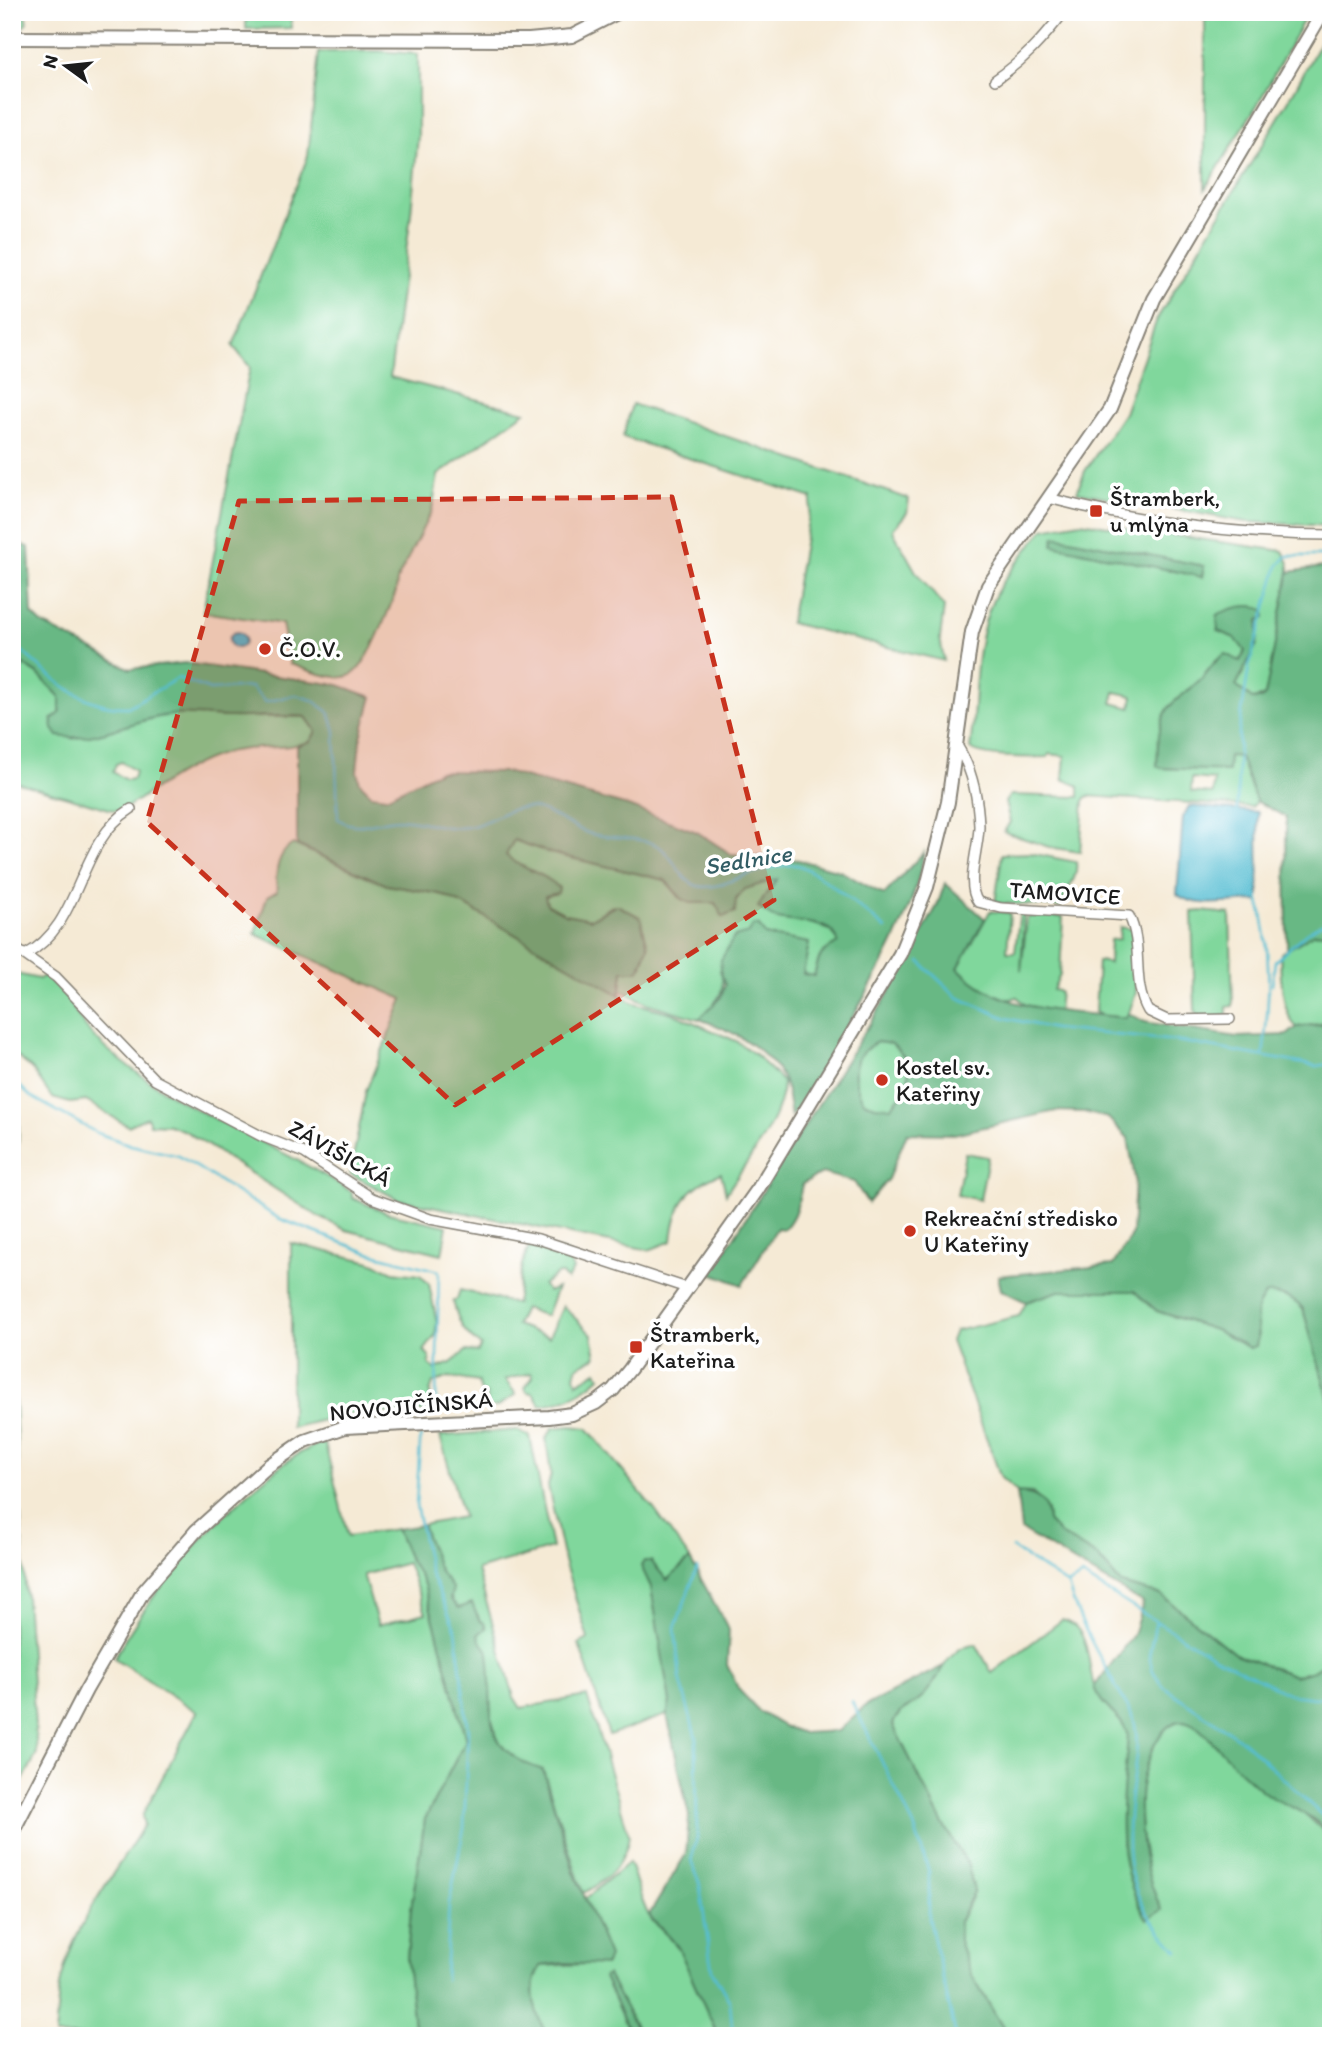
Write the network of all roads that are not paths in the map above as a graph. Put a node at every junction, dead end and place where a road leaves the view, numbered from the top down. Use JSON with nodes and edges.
{"nodes":[{"id":1,"x":619,"y":12,"type":"edge"},
{"id":2,"x":1064,"y":12,"type":"edge"},
{"id":3,"x":1323,"y":12,"type":"edge"},
{"id":4,"x":12,"y":38,"type":"edge"},
{"id":5,"x":995,"y":80,"type":"dead end"},
{"id":6,"x":1048,"y":498,"type":"junction"},
{"id":7,"x":1331,"y":535,"type":"edge"},
{"id":8,"x":958,"y":747,"type":"junction"},
{"id":9,"x":131,"y":809,"type":"dead end"},
{"id":10,"x":12,"y":946,"type":"edge"},
{"id":11,"x":25,"y":955,"type":"junction"},
{"id":12,"x":1230,"y":1019,"type":"dead end"},
{"id":13,"x":687,"y":1288,"type":"junction"},
{"id":14,"x":12,"y":1833,"type":"edge"}],
"edges":[{"from":1,"to":4,"type":"street"},
{"from":2,"to":5,"type":"street"},
{"from":3,"to":6,"type":"street","name":"NOVOJIČÍNSKÁ"},
{"from":6,"to":7,"type":"street"},
{"from":6,"to":8,"type":"street","name":"NOVOJIČÍNSKÁ"},
{"from":8,"to":12,"type":"street","name":"TAMOVICE"},
{"from":8,"to":13,"type":"street","name":"NOVOJIČÍNSKÁ"},
{"from":9,"to":11,"type":"street"},
{"from":10,"to":11,"type":"street","name":"ZÁVIŠICKÁ"},
{"from":11,"to":13,"type":"street","name":"ZÁVIŠICKÁ"},
{"from":13,"to":14,"type":"street","name":"NOVOJIČÍNSKÁ"}]}
